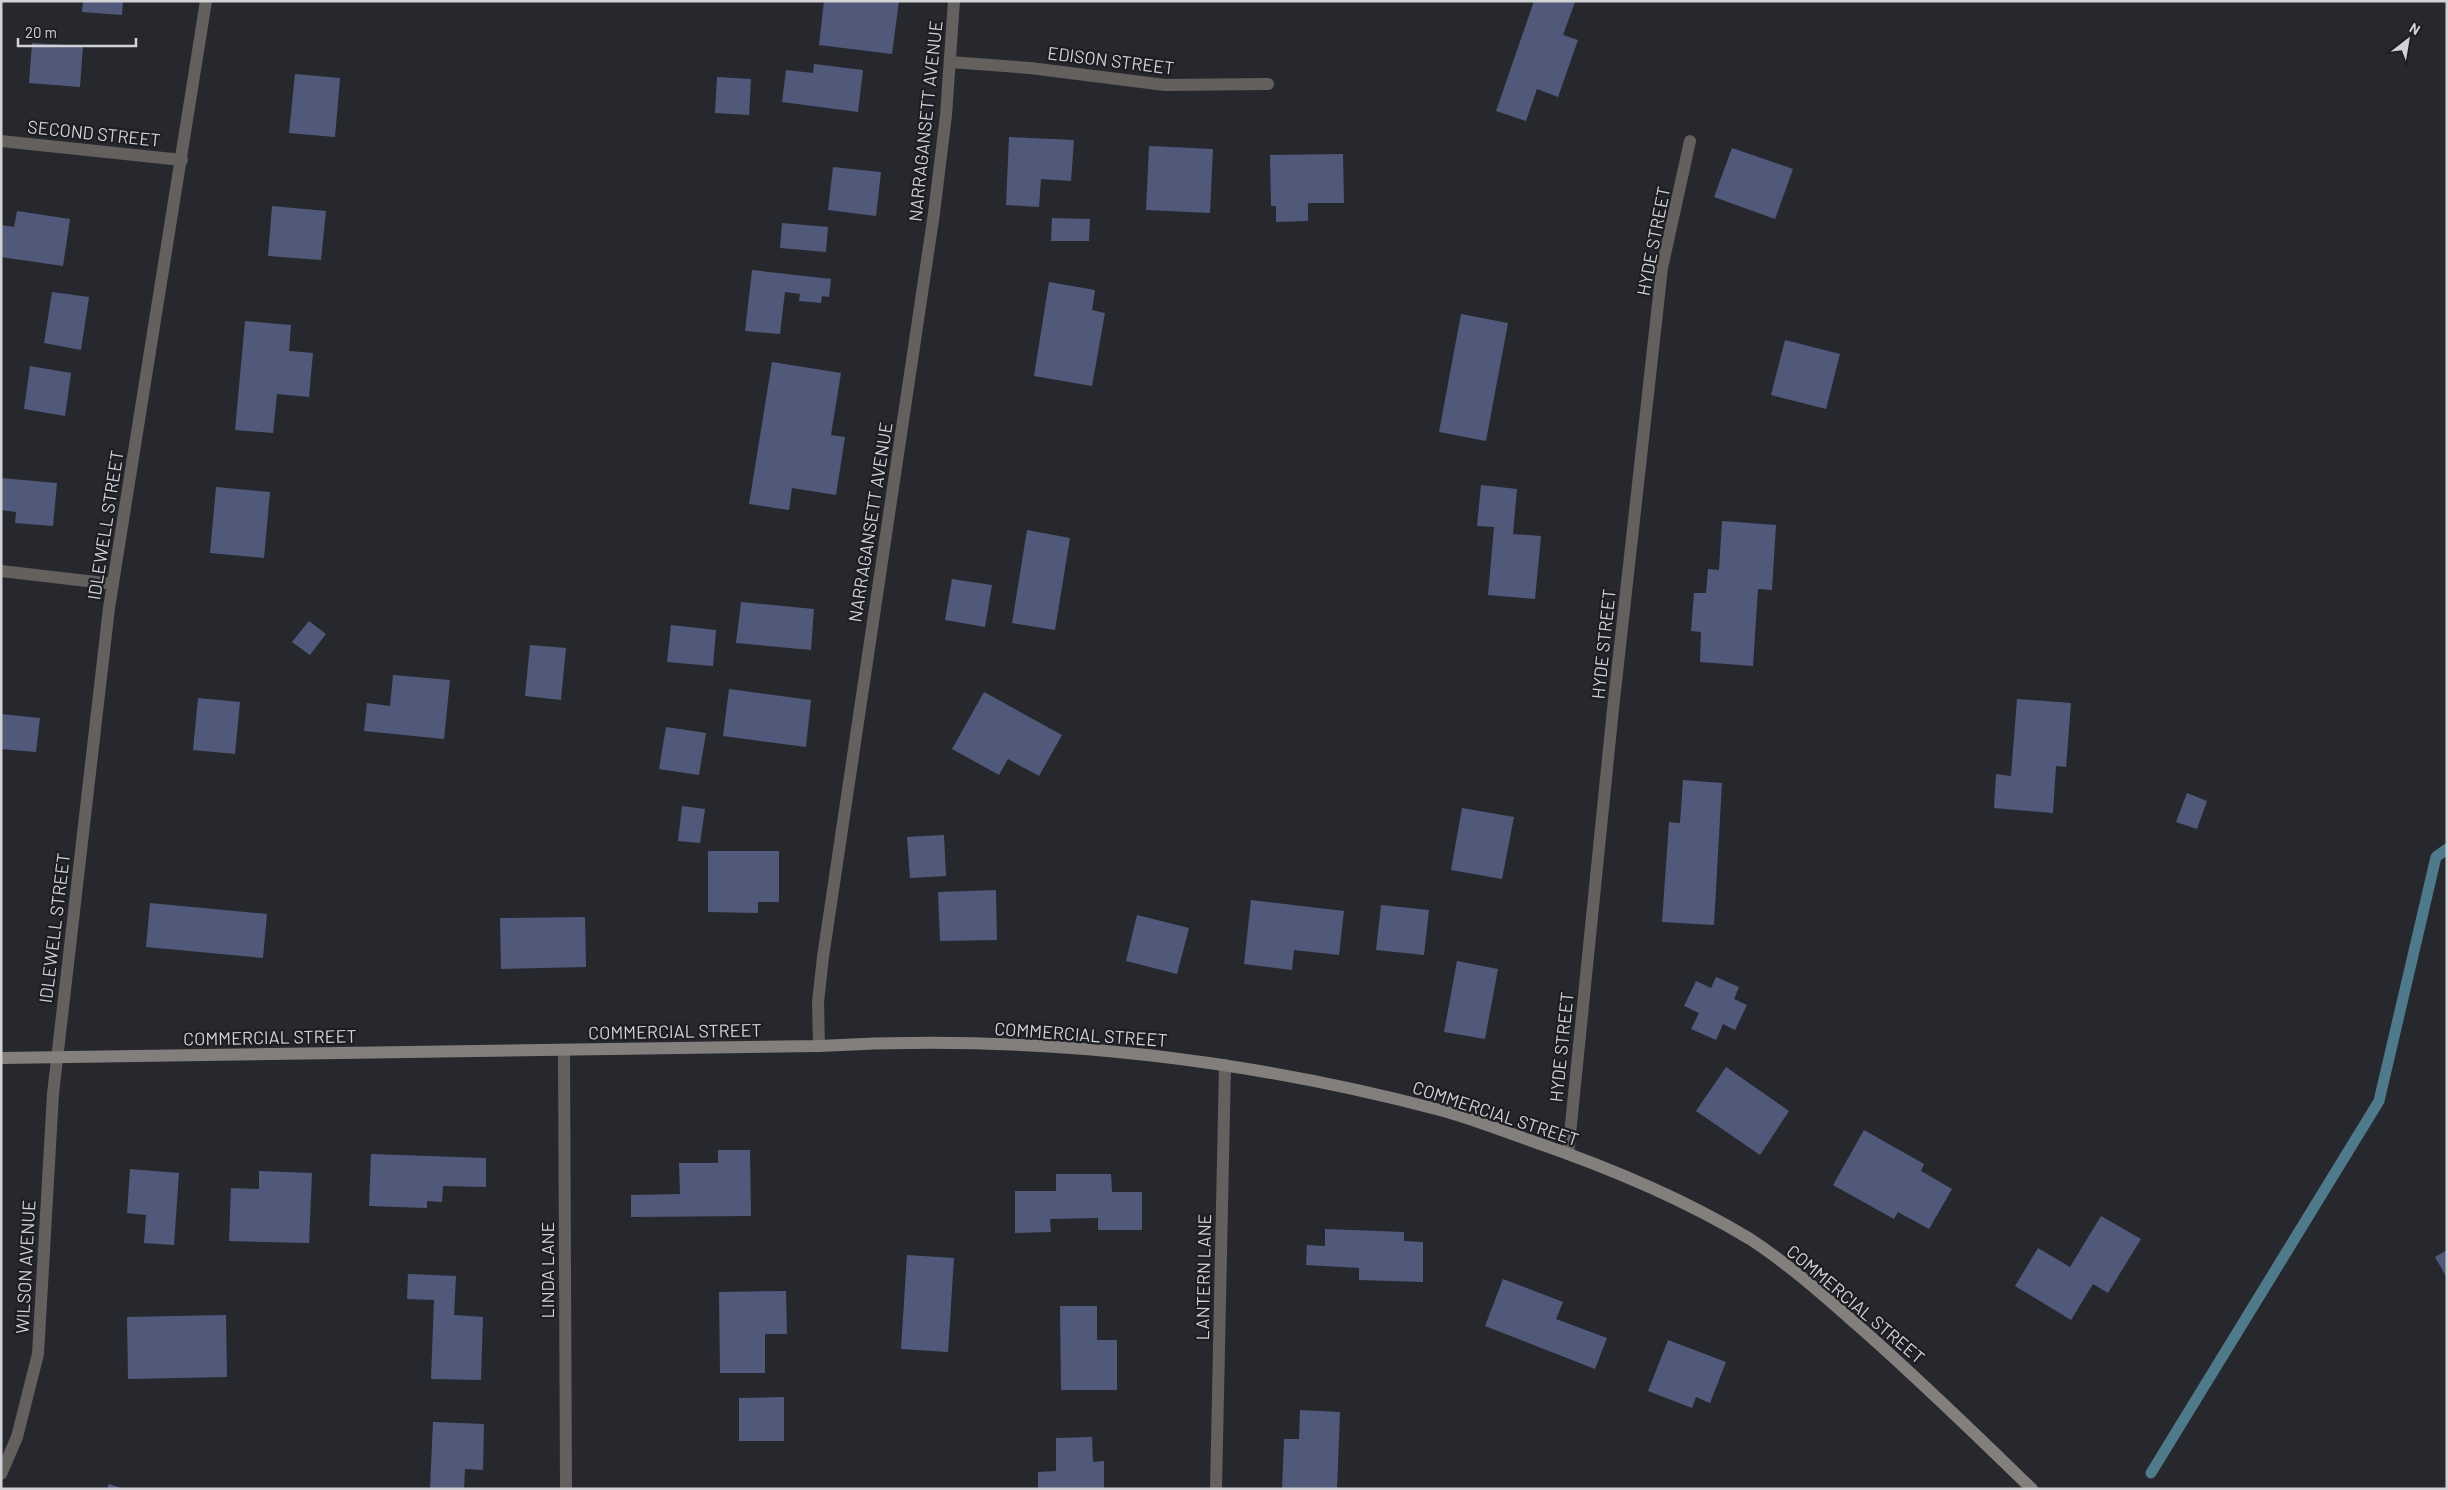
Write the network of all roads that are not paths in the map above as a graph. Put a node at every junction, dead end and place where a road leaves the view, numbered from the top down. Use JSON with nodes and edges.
{"nodes":[{"id":1,"x":206,"y":1,"type":"edge"},
{"id":2,"x":954,"y":1,"type":"edge"},
{"id":3,"x":950,"y":62,"type":"junction"},
{"id":4,"x":1268,"y":84,"type":"dead end"},
{"id":5,"x":1,"y":141,"type":"edge"},
{"id":6,"x":1690,"y":141,"type":"dead end"},
{"id":7,"x":182,"y":160,"type":"junction"},
{"id":8,"x":1,"y":571,"type":"edge"},
{"id":9,"x":113,"y":584,"type":"junction"},
{"id":10,"x":819,"y":1046,"type":"junction"},
{"id":11,"x":564,"y":1050,"type":"junction"},
{"id":12,"x":57,"y":1057,"type":"junction"},
{"id":13,"x":1,"y":1058,"type":"edge"},
{"id":14,"x":1225,"y":1065,"type":"junction"},
{"id":15,"x":1568,"y":1154,"type":"junction"},
{"id":16,"x":1,"y":1474,"type":"edge"},
{"id":17,"x":566,"y":1489,"type":"edge"},
{"id":18,"x":1216,"y":1489,"type":"edge"},
{"id":19,"x":2032,"y":1489,"type":"edge"}],
"edges":[{"from":1,"to":7,"type":"street","name":"IDLEWELL STREET"},
{"from":2,"to":3,"type":"street","name":"NARRAGANSETT AVENUE"},
{"from":3,"to":4,"type":"street","name":"EDISON STREET"},
{"from":3,"to":10,"type":"street","name":"NARRAGANSETT AVENUE"},
{"from":5,"to":7,"type":"street","name":"SECOND STREET"},
{"from":6,"to":15,"type":"street","name":"HYDE STREET"},
{"from":7,"to":9,"type":"street","name":"IDLEWELL STREET"},
{"from":8,"to":9,"type":"street"},
{"from":9,"to":12,"type":"street","name":"IDLEWELL STREET"},
{"from":10,"to":11,"type":"main road","name":"COMMERCIAL STREET"},
{"from":10,"to":14,"type":"main road","name":"COMMERCIAL STREET"},
{"from":11,"to":12,"type":"main road","name":"COMMERCIAL STREET"},
{"from":11,"to":17,"type":"street","name":"LINDA LANE"},
{"from":12,"to":13,"type":"main road","name":"COMMERCIAL STREET"},
{"from":12,"to":16,"type":"street","name":"WILSON AVENUE"},
{"from":14,"to":15,"type":"main road","name":"COMMERCIAL STREET"},
{"from":14,"to":18,"type":"street","name":"LANTERN LANE"},
{"from":15,"to":19,"type":"main road","name":"COMMERCIAL STREET"}]}
